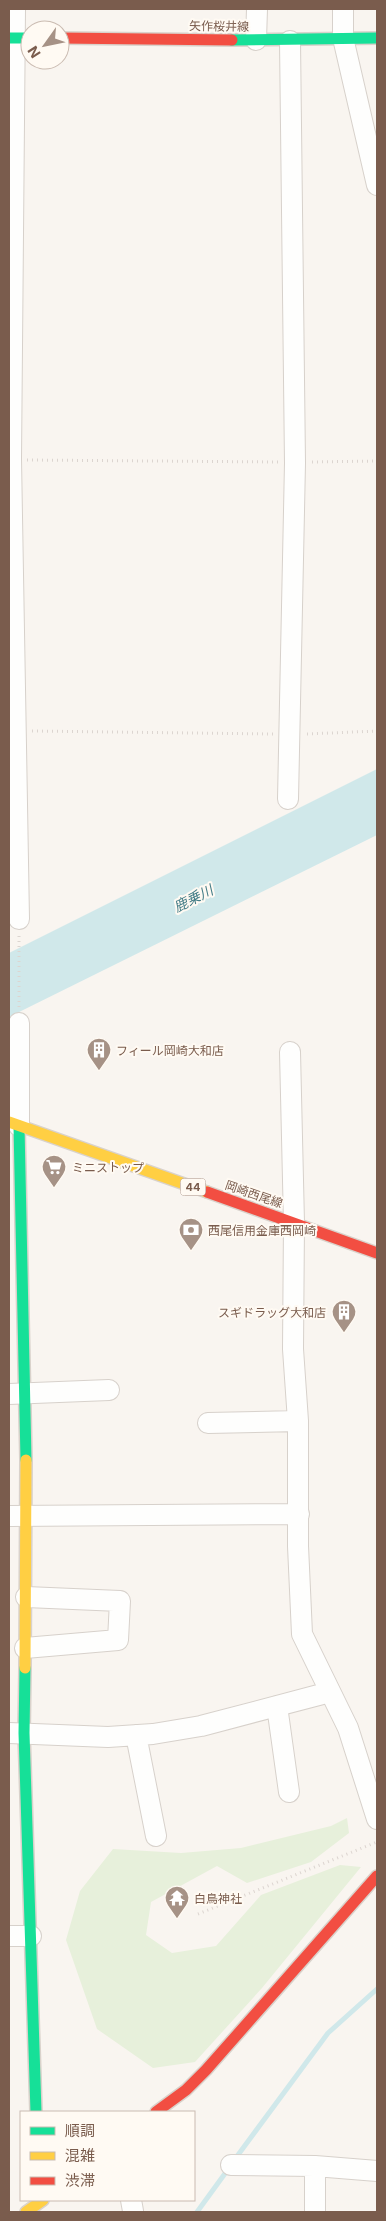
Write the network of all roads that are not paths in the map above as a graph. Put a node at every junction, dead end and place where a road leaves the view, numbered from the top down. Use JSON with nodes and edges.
{"nodes":[{"id":1,"x":15,"y":9,"type":"edge"},
{"id":2,"x":257,"y":9,"type":"edge"},
{"id":3,"x":343,"y":9,"type":"edge"},
{"id":4,"x":18,"y":38,"type":"edge"},
{"id":5,"x":70,"y":38,"type":"edge"},
{"id":6,"x":343,"y":38,"type":"junction"},
{"id":7,"x":377,"y":38,"type":"edge"},
{"id":8,"x":256,"y":40,"type":"junction"},
{"id":9,"x":290,"y":41,"type":"junction"},
{"id":10,"x":377,"y":185,"type":"edge"},
{"id":11,"x":288,"y":799,"type":"dead end"},
{"id":12,"x":19,"y":919,"type":"road end"},
{"id":13,"x":19,"y":1023,"type":"road end"},
{"id":14,"x":290,"y":1052,"type":"dead end"},
{"id":15,"x":14,"y":1124,"type":"edge"},
{"id":16,"x":14,"y":1158,"type":"edge"},
{"id":17,"x":294,"y":1223,"type":"junction"},
{"id":18,"x":377,"y":1254,"type":"edge"},
{"id":19,"x":15,"y":1292,"type":"edge"},
{"id":20,"x":109,"y":1390,"type":"dead end"},
{"id":21,"x":16,"y":1394,"type":"edge"},
{"id":22,"x":298,"y":1421,"type":"junction"},
{"id":23,"x":208,"y":1423,"type":"dead end"},
{"id":24,"x":16,"y":1426,"type":"edge"},
{"id":25,"x":299,"y":1514,"type":"junction"},
{"id":26,"x":18,"y":1516,"type":"edge"},
{"id":27,"x":26,"y":1598,"type":"junction"},
{"id":28,"x":17,"y":1625,"type":"edge"},
{"id":29,"x":25,"y":1648,"type":"junction"},
{"id":30,"x":330,"y":1692,"type":"junction"},
{"id":31,"x":277,"y":1706,"type":"junction"},
{"id":32,"x":16,"y":1733,"type":"edge"},
{"id":33,"x":136,"y":1735,"type":"junction"},
{"id":34,"x":289,"y":1792,"type":"dead end"},
{"id":35,"x":18,"y":1812,"type":"edge"},
{"id":36,"x":377,"y":1819,"type":"edge"},
{"id":37,"x":156,"y":1836,"type":"dead end"},
{"id":38,"x":377,"y":1876,"type":"edge"},
{"id":39,"x":9,"y":1936,"type":"edge"},
{"id":40,"x":31,"y":1936,"type":"junction"},
{"id":41,"x":36,"y":2111,"type":"edge"},
{"id":42,"x":157,"y":2111,"type":"edge"},
{"id":43,"x":231,"y":2165,"type":"dead end"},
{"id":44,"x":315,"y":2166,"type":"junction"},
{"id":45,"x":377,"y":2171,"type":"edge"},
{"id":46,"x":39,"y":2204,"type":"edge"},
{"id":47,"x":26,"y":2212,"type":"edge"},
{"id":48,"x":315,"y":2212,"type":"edge"}],
"edges":[{"from":1,"to":4,"type":"street"},
{"from":2,"to":8,"type":"street"},
{"from":3,"to":6,"type":"street"},
{"from":4,"to":12,"type":"street"},
{"from":5,"to":8,"type":"street","name":"矢作桜井線"},
{"from":6,"to":7,"type":"street","name":"矢作桜井線"},
{"from":6,"to":9,"type":"street","name":"矢作桜井線"},
{"from":6,"to":10,"type":"street"},
{"from":8,"to":9,"type":"street","name":"矢作桜井線"},
{"from":9,"to":11,"type":"street"},
{"from":13,"to":15,"type":"street"},
{"from":14,"to":17,"type":"street"},
{"from":15,"to":16,"type":"street"},
{"from":15,"to":17,"type":"street","name":"岡崎西尾線","number":"44"},
{"from":16,"to":19,"type":"street"},
{"from":17,"to":18,"type":"street","name":"岡崎西尾線","number":"44"},
{"from":17,"to":22,"type":"street"},
{"from":19,"to":21,"type":"street"},
{"from":20,"to":21,"type":"street"},
{"from":21,"to":24,"type":"street"},
{"from":22,"to":23,"type":"street"},
{"from":22,"to":25,"type":"street"},
{"from":24,"to":26,"type":"street"},
{"from":25,"to":26,"type":"street"},
{"from":25,"to":30,"type":"street"},
{"from":26,"to":27,"type":"street"},
{"from":27,"to":28,"type":"street"},
{"from":27,"to":29,"type":"street"},
{"from":28,"to":29,"type":"street"},
{"from":29,"to":32,"type":"street"},
{"from":30,"to":31,"type":"street"},
{"from":30,"to":36,"type":"street"},
{"from":31,"to":33,"type":"street"},
{"from":31,"to":34,"type":"street"},
{"from":32,"to":33,"type":"street"},
{"from":32,"to":35,"type":"street"},
{"from":33,"to":37,"type":"street"},
{"from":35,"to":40,"type":"street"},
{"from":38,"to":42,"type":"street"},
{"from":39,"to":40,"type":"street"},
{"from":40,"to":41,"type":"street"},
{"from":43,"to":44,"type":"street"},
{"from":44,"to":45,"type":"street"},
{"from":44,"to":48,"type":"street"},
{"from":46,"to":47,"type":"street"}]}
